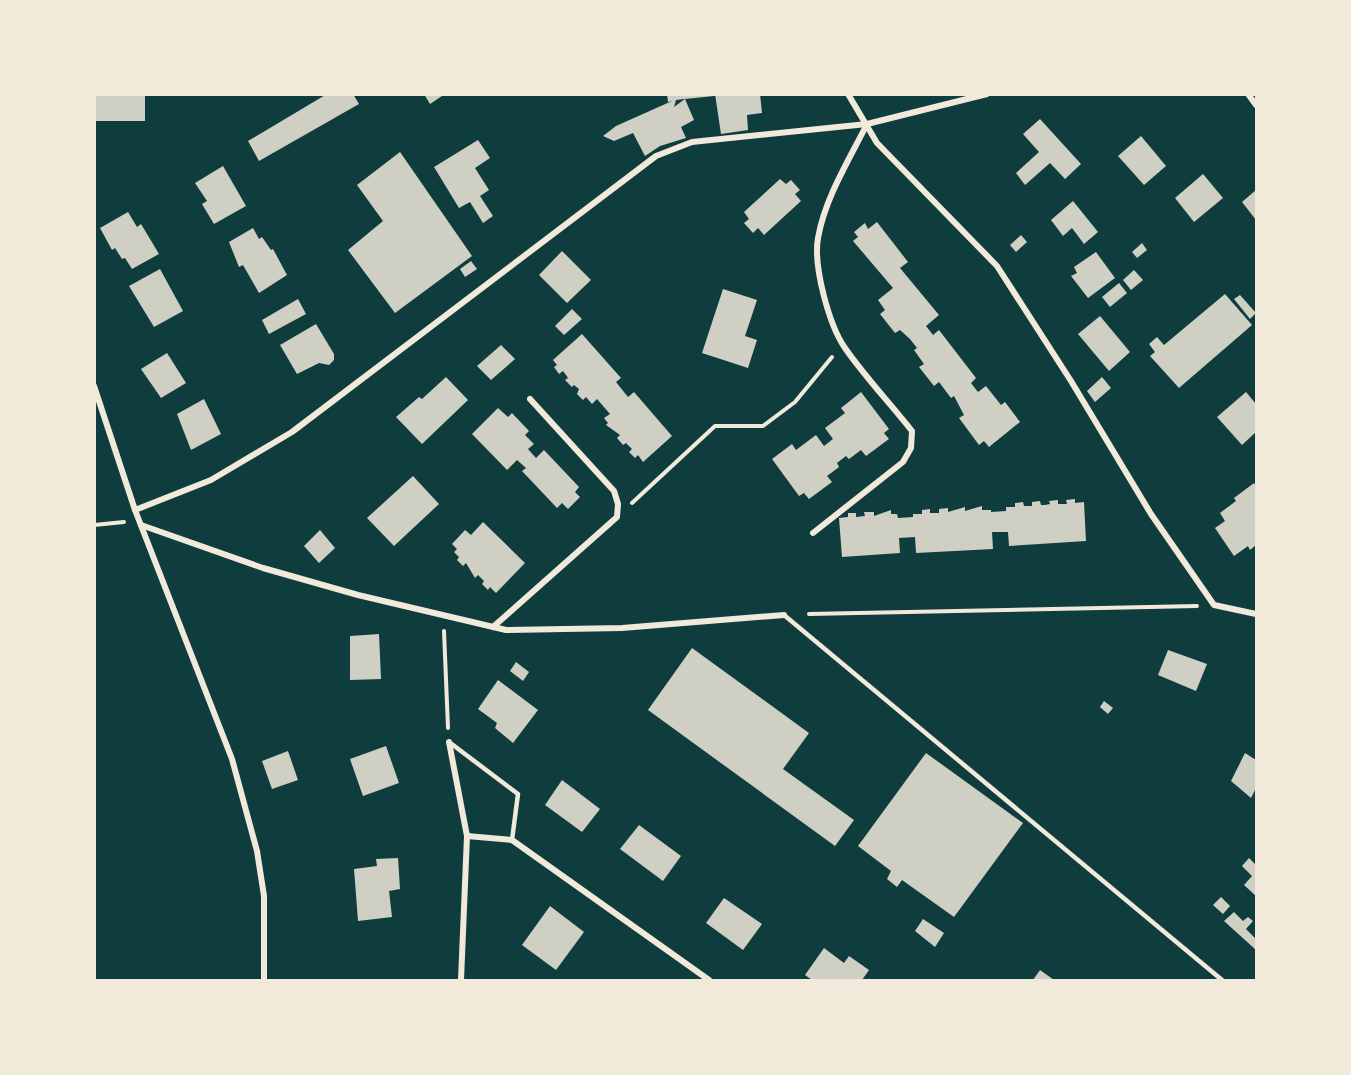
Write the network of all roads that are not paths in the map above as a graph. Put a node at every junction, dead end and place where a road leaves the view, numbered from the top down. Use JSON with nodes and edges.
{"nodes":[{"id":1,"x":848,"y":94,"type":"edge"},
{"id":2,"x":987,"y":94,"type":"edge"},
{"id":3,"x":1248,"y":94,"type":"edge"},
{"id":4,"x":1257,"y":105,"type":"edge"},
{"id":5,"x":867,"y":124,"type":"junction"},
{"id":6,"x":94,"y":386,"type":"edge"},
{"id":7,"x":530,"y":399,"type":"dead end"},
{"id":8,"x":135,"y":510,"type":"junction"},
{"id":9,"x":140,"y":523,"type":"junction"},
{"id":10,"x":813,"y":533,"type":"dead end"},
{"id":11,"x":1257,"y":614,"type":"edge"},
{"id":12,"x":784,"y":615,"type":"joint"},
{"id":13,"x":493,"y":627,"type":"junction"},
{"id":14,"x":449,"y":742,"type":"joint"},
{"id":15,"x":467,"y":836,"type":"junction"},
{"id":16,"x":512,"y":840,"type":"junction"},
{"id":17,"x":264,"y":981,"type":"edge"},
{"id":18,"x":461,"y":981,"type":"edge"},
{"id":19,"x":709,"y":981,"type":"edge"},
{"id":20,"x":1222,"y":981,"type":"edge"}],
"edges":[{"from":1,"to":5,"type":"street"},
{"from":2,"to":5,"type":"street"},
{"from":3,"to":4,"type":"street"},
{"from":5,"to":8,"type":"street"},
{"from":5,"to":10,"type":"street"},
{"from":5,"to":11,"type":"street"},
{"from":6,"to":8,"type":"street"},
{"from":7,"to":13,"type":"street"},
{"from":8,"to":9,"type":"street"},
{"from":9,"to":13,"type":"street"},
{"from":9,"to":17,"type":"street"},
{"from":12,"to":13,"type":"street"},
{"from":12,"to":20,"type":"lane"},
{"from":14,"to":15,"type":"street"},
{"from":14,"to":16,"type":"lane"},
{"from":15,"to":16,"type":"street"},
{"from":15,"to":18,"type":"street"},
{"from":16,"to":19,"type":"street"}]}
